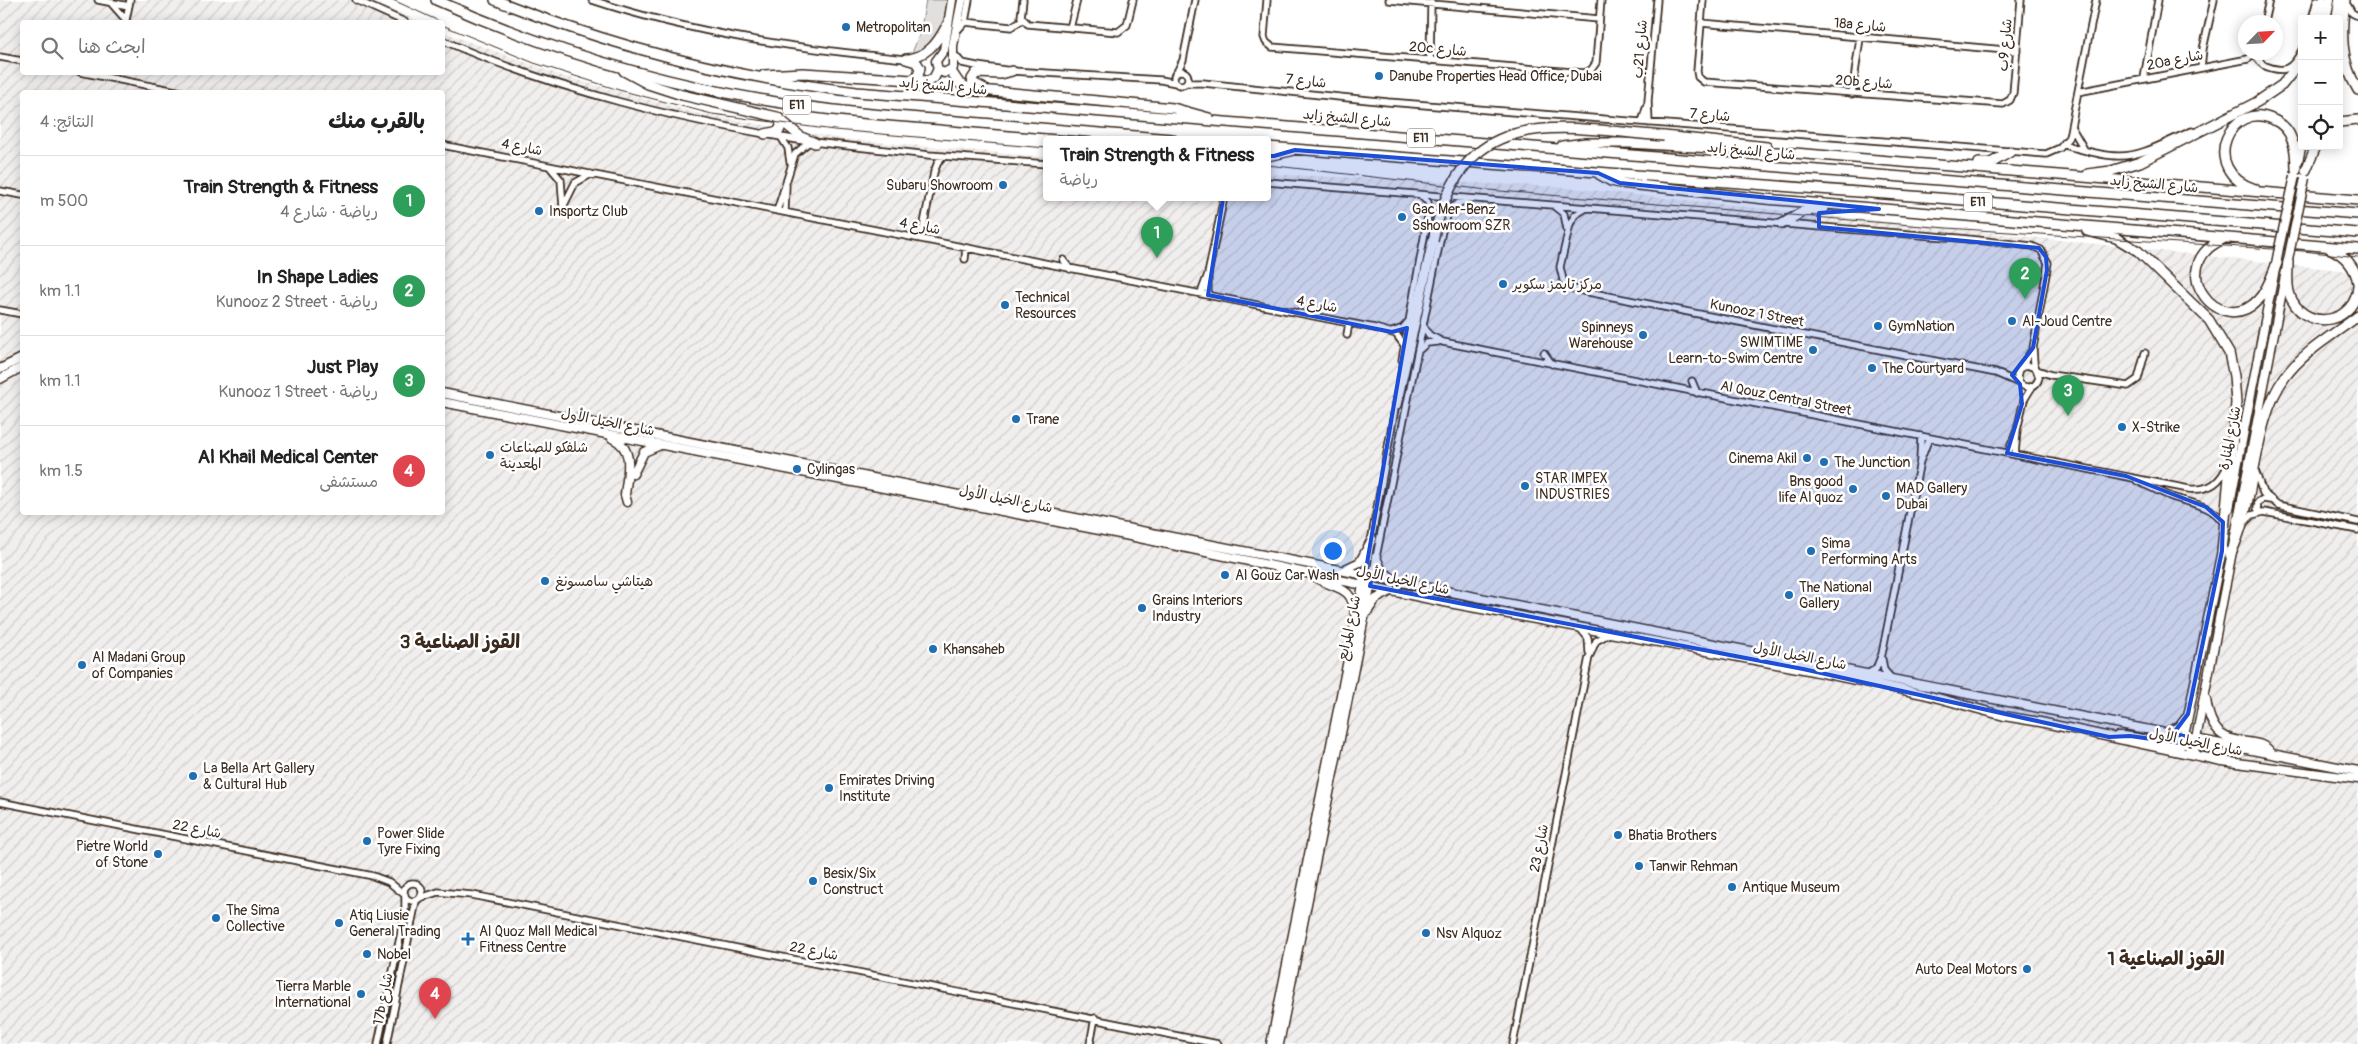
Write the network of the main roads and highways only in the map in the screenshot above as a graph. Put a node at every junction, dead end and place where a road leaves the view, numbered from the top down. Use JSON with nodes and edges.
{"nodes":[{"id":1,"x":436,"y":0,"type":"edge"},
{"id":2,"x":495,"y":0,"type":"edge"},
{"id":3,"x":952,"y":0,"type":"edge"},
{"id":4,"x":962,"y":0,"type":"edge"},
{"id":5,"x":2323,"y":0,"type":"edge"},
{"id":6,"x":2330,"y":0,"type":"edge"},
{"id":7,"x":2339,"y":0,"type":"edge"},
{"id":8,"x":2347,"y":2,"type":"edge"},
{"id":9,"x":2318,"y":15,"type":"edge"},
{"id":10,"x":2327,"y":15,"type":"edge"},
{"id":11,"x":2337,"y":15,"type":"edge"},
{"id":12,"x":948,"y":22,"type":"junction"},
{"id":13,"x":906,"y":59,"type":"joint"},
{"id":14,"x":2298,"y":66,"type":"edge"},
{"id":15,"x":620,"y":68,"type":"junction"},
{"id":16,"x":938,"y":70,"type":"junction"},
{"id":17,"x":951,"y":70,"type":"junction"},
{"id":18,"x":1012,"y":71,"type":"road end"},
{"id":19,"x":758,"y":76,"type":"junction"},
{"id":20,"x":912,"y":80,"type":"junction"},
{"id":21,"x":991,"y":90,"type":"junction"},
{"id":22,"x":2358,"y":90,"type":"edge"},
{"id":23,"x":780,"y":119,"type":"junction"},
{"id":24,"x":2358,"y":120,"type":"edge"},
{"id":25,"x":1216,"y":121,"type":"junction"},
{"id":26,"x":2343,"y":122,"type":"edge"},
{"id":27,"x":765,"y":134,"type":"road end"},
{"id":28,"x":1137,"y":136,"type":"edge"},
{"id":29,"x":812,"y":142,"type":"road end"},
{"id":30,"x":1271,"y":147,"type":"edge"},
{"id":31,"x":1549,"y":148,"type":"junction"},
{"id":32,"x":1295,"y":150,"type":"junction"},
{"id":33,"x":2301,"y":150,"type":"edge"},
{"id":34,"x":2310,"y":150,"type":"edge"},
{"id":35,"x":2315,"y":150,"type":"edge"},
{"id":36,"x":2010,"y":152,"type":"road end"},
{"id":37,"x":1794,"y":153,"type":"junction"},
{"id":38,"x":1271,"y":156,"type":"edge"},
{"id":39,"x":1947,"y":166,"type":"junction"},
{"id":40,"x":1598,"y":173,"type":"junction"},
{"id":41,"x":2296,"y":173,"type":"junction"},
{"id":42,"x":2306,"y":174,"type":"junction"},
{"id":43,"x":2067,"y":175,"type":"junction"},
{"id":44,"x":2270,"y":193,"type":"junction"},
{"id":45,"x":2358,"y":194,"type":"edge"},
{"id":46,"x":2326,"y":198,"type":"junction"},
{"id":47,"x":2358,"y":200,"type":"edge"},
{"id":48,"x":1879,"y":209,"type":"junction"},
{"id":49,"x":2358,"y":214,"type":"edge"},
{"id":50,"x":2033,"y":222,"type":"junction"},
{"id":51,"x":1782,"y":224,"type":"road end"},
{"id":52,"x":2358,"y":234,"type":"edge"},
{"id":53,"x":2226,"y":238,"type":"junction"},
{"id":54,"x":2324,"y":246,"type":"junction"},
{"id":55,"x":2358,"y":249,"type":"edge"},
{"id":56,"x":2277,"y":262,"type":"junction"},
{"id":57,"x":2288,"y":262,"type":"junction"},
{"id":58,"x":2358,"y":284,"type":"edge"},
{"id":59,"x":2358,"y":316,"type":"edge"},
{"id":60,"x":20,"y":359,"type":"edge"},
{"id":61,"x":20,"y":368,"type":"edge"},
{"id":62,"x":0,"y":369,"type":"edge"},
{"id":63,"x":0,"y":379,"type":"edge"},
{"id":64,"x":445,"y":394,"type":"edge"},
{"id":65,"x":445,"y":403,"type":"edge"},
{"id":66,"x":1396,"y":405,"type":"road end"},
{"id":67,"x":601,"y":433,"type":"junction"},
{"id":68,"x":663,"y":445,"type":"junction"},
{"id":69,"x":633,"y":474,"type":"dead end"},
{"id":70,"x":627,"y":502,"type":"dead end"},
{"id":71,"x":1372,"y":539,"type":"road end"},
{"id":72,"x":2226,"y":553,"type":"junction"},
{"id":73,"x":1376,"y":557,"type":"road end"},
{"id":74,"x":1343,"y":570,"type":"junction"},
{"id":75,"x":1313,"y":575,"type":"junction"},
{"id":76,"x":1368,"y":576,"type":"junction"},
{"id":77,"x":1396,"y":582,"type":"junction"},
{"id":78,"x":1367,"y":586,"type":"junction"},
{"id":79,"x":1392,"y":591,"type":"junction"},
{"id":80,"x":1364,"y":616,"type":"junction"},
{"id":81,"x":1356,"y":620,"type":"junction"},
{"id":82,"x":2205,"y":692,"type":"junction"},
{"id":83,"x":2188,"y":714,"type":"junction"},
{"id":84,"x":2164,"y":733,"type":"junction"},
{"id":85,"x":2109,"y":737,"type":"junction"},
{"id":86,"x":2196,"y":739,"type":"junction"},
{"id":87,"x":2186,"y":740,"type":"junction"},
{"id":88,"x":2196,"y":753,"type":"junction"},
{"id":89,"x":2272,"y":754,"type":"junction"},
{"id":90,"x":2358,"y":771,"type":"edge"},
{"id":91,"x":2358,"y":779,"type":"edge"},
{"id":92,"x":1279,"y":1040,"type":"edge"},
{"id":93,"x":1271,"y":1044,"type":"edge"}],
"edges":[{"from":1,"to":15,"type":"highway","number":"E11"},
{"from":2,"to":19,"type":"highway","name":"شارع الشيخ زايد","number":"E11"},
{"from":3,"to":12,"type":"main road"},
{"from":4,"to":17,"type":"main road"},
{"from":5,"to":9,"type":"highway"},
{"from":6,"to":10,"type":"main road"},
{"from":7,"to":11,"type":"main road"},
{"from":8,"to":22,"type":"highway"},
{"from":12,"to":13,"type":"main road"},
{"from":12,"to":16,"type":"main road"},
{"from":13,"to":20,"type":"highway"},
{"from":14,"to":43,"type":"highway"},
{"from":15,"to":23,"type":"highway"},
{"from":15,"to":28,"type":"highway","number":"E11"},
{"from":16,"to":17,"type":"main road"},
{"from":16,"to":20,"type":"highway"},
{"from":17,"to":21,"type":"highway"},
{"from":18,"to":21,"type":"highway"},
{"from":19,"to":20,"type":"highway"},
{"from":19,"to":25,"type":"highway","name":"شارع الشيخ زايد","number":"E11"},
{"from":21,"to":25,"type":"highway"},
{"from":23,"to":27,"type":"highway"},
{"from":23,"to":29,"type":"highway"},
{"from":24,"to":26,"type":"highway"},
{"from":25,"to":31,"type":"highway","name":"شارع الشيخ زايد","number":"E11"},
{"from":30,"to":32,"type":"highway","number":"E11"},
{"from":31,"to":37,"type":"highway"},
{"from":31,"to":49,"type":"highway","name":"شارع الشيخ زايد","number":"E11"},
{"from":32,"to":38,"type":"highway"},
{"from":32,"to":40,"type":"highway","number":"E11"},
{"from":33,"to":41,"type":"main road","name":"شارع المنارة"},
{"from":34,"to":42,"type":"main road","name":"شارع المنارة"},
{"from":35,"to":42,"type":"highway"},
{"from":36,"to":39,"type":"highway"},
{"from":37,"to":39,"type":"highway"},
{"from":37,"to":66,"type":"highway","bridge":true},
{"from":39,"to":43,"type":"highway"},
{"from":40,"to":48,"type":"highway"},
{"from":40,"to":52,"type":"highway","number":"E11"},
{"from":41,"to":44,"type":"highway"},
{"from":41,"to":56,"type":"main road","name":"شارع المنارة","bridge":true},
{"from":42,"to":57,"type":"main road","name":"شارع المنارة","bridge":true},
{"from":43,"to":44,"type":"highway"},
{"from":44,"to":46,"type":"highway"},
{"from":45,"to":46,"type":"highway"},
{"from":46,"to":47,"type":"highway"},
{"from":48,"to":50,"type":"highway"},
{"from":48,"to":51,"type":"highway"},
{"from":50,"to":53,"type":"highway"},
{"from":50,"to":72,"type":"highway"},
{"from":53,"to":54,"type":"highway"},
{"from":53,"to":56,"type":"highway"},
{"from":54,"to":55,"type":"highway"},
{"from":54,"to":58,"type":"highway"},
{"from":56,"to":72,"type":"main road","name":"شارع المنارة"},
{"from":57,"to":58,"type":"highway"},
{"from":57,"to":72,"type":"main road","name":"شارع المنارة"},
{"from":59,"to":72,"type":"highway"},
{"from":60,"to":62,"type":"main road"},
{"from":61,"to":63,"type":"main road"},
{"from":64,"to":74,"type":"main road","name":"شارع الخيل الأول"},
{"from":65,"to":67,"type":"main road","name":"شارع الخيل الأول"},
{"from":67,"to":68,"type":"main road","name":"شارع الخيل الأول"},
{"from":67,"to":70,"type":"main road"},
{"from":68,"to":69,"type":"main road"},
{"from":68,"to":75,"type":"main road","name":"شارع الخيل الأول"},
{"from":71,"to":74,"type":"main road"},
{"from":72,"to":82,"type":"main road","name":"شارع المنارة"},
{"from":72,"to":83,"type":"main road","name":"شارع المنارة"},
{"from":73,"to":77,"type":"main road"},
{"from":74,"to":76,"type":"main road","name":"شارع الخيل الأول"},
{"from":75,"to":78,"type":"main road","name":"شارع الخيل الأول"},
{"from":75,"to":81,"type":"main road"},
{"from":76,"to":77,"type":"main road","name":"شارع الخيل الأول"},
{"from":76,"to":78,"type":"main road","name":"شارع المرابع"},
{"from":77,"to":84,"type":"main road","name":"شارع الخيل الأول"},
{"from":78,"to":79,"type":"main road","name":"شارع الخيل الأول"},
{"from":78,"to":80,"type":"main road","name":"شارع المرابع"},
{"from":78,"to":81,"type":"main road","name":"شارع المرابع"},
{"from":79,"to":80,"type":"main road"},
{"from":79,"to":85,"type":"main road","name":"شارع الخيل الأول"},
{"from":80,"to":92,"type":"main road","name":"شارع المرابع"},
{"from":81,"to":92,"type":"main road","name":"شارع المرابع"},
{"from":82,"to":86,"type":"main road","name":"شارع المنارة"},
{"from":82,"to":89,"type":"main road"},
{"from":83,"to":84,"type":"main road"},
{"from":83,"to":87,"type":"main road","name":"شارع المنارة"},
{"from":84,"to":87,"type":"main road","name":"شارع الخيل الأول"},
{"from":85,"to":87,"type":"main road"},
{"from":85,"to":88,"type":"main road","name":"شارع الخيل الأول"},
{"from":86,"to":87,"type":"main road","name":"شارع الخيل الأول"},
{"from":86,"to":89,"type":"main road","name":"شارع الخيل الأول"},
{"from":87,"to":88,"type":"main road"},
{"from":88,"to":89,"type":"main road"},
{"from":88,"to":91,"type":"main road","name":"شارع الخيل الأول"},
{"from":89,"to":90,"type":"main road","name":"شارع الخيل الأول"},
{"from":92,"to":93,"type":"main road","name":"شارع المرابع"}]}
